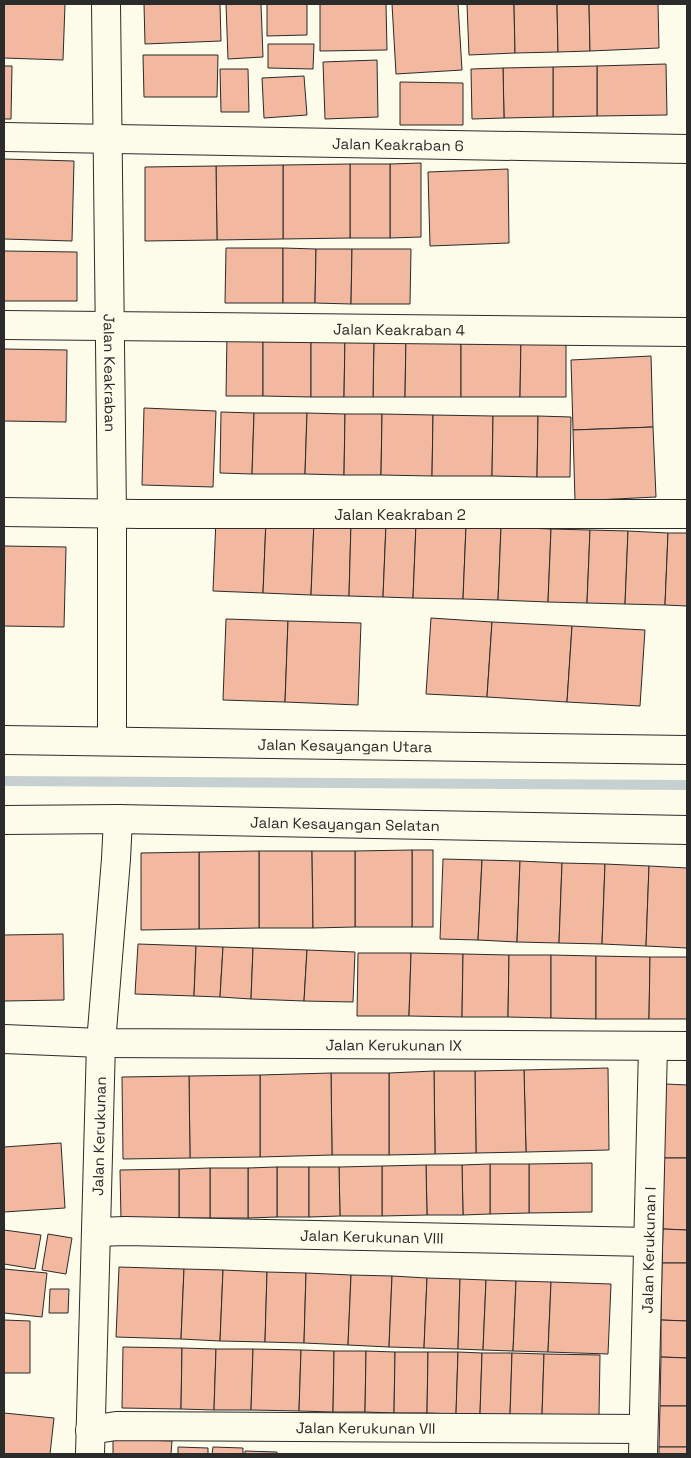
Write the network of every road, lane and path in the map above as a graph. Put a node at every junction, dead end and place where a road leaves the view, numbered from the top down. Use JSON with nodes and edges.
{"nodes":[{"id":1,"x":106,"y":4,"type":"edge"},
{"id":2,"x":4,"y":136,"type":"edge"},
{"id":3,"x":109,"y":138,"type":"junction"},
{"id":4,"x":687,"y":149,"type":"edge"},
{"id":5,"x":4,"y":325,"type":"edge"},
{"id":6,"x":110,"y":326,"type":"junction"},
{"id":7,"x":687,"y":332,"type":"edge"},
{"id":8,"x":4,"y":512,"type":"edge"},
{"id":9,"x":112,"y":514,"type":"junction"},
{"id":10,"x":687,"y":514,"type":"edge"},
{"id":11,"x":4,"y":740,"type":"edge"},
{"id":12,"x":112,"y":741,"type":"junction"},
{"id":13,"x":687,"y":750,"type":"edge"},
{"id":14,"x":118,"y":819,"type":"junction"},
{"id":15,"x":4,"y":820,"type":"edge"},
{"id":16,"x":687,"y":830,"type":"edge"},
{"id":17,"x":4,"y":1039,"type":"edge"},
{"id":18,"x":101,"y":1042,"type":"junction"},
{"id":19,"x":687,"y":1046,"type":"edge"},
{"id":20,"x":653,"y":1047,"type":"junction"},
{"id":21,"x":97,"y":1232,"type":"junction"},
{"id":22,"x":648,"y":1242,"type":"junction"},
{"id":23,"x":90,"y":1442,"type":"edge"},
{"id":24,"x":643,"y":1442,"type":"edge"}],
"edges":[{"from":1,"to":3,"type":"street","name":"Jalan Keakraban"},
{"from":2,"to":3,"type":"street","name":"Jalan Keakraban 6"},
{"from":3,"to":4,"type":"street","name":"Jalan Keakraban 6"},
{"from":3,"to":6,"type":"street","name":"Jalan Keakraban"},
{"from":5,"to":6,"type":"street","name":"Jalan Keakraban 4"},
{"from":6,"to":7,"type":"street","name":"Jalan Keakraban 4"},
{"from":6,"to":9,"type":"street","name":"Jalan Keakraban"},
{"from":8,"to":9,"type":"street","name":"Jalan Keakraban 2"},
{"from":9,"to":10,"type":"street","name":"Jalan Keakraban 2"},
{"from":9,"to":12,"type":"street","name":"Jalan Keakraban"},
{"from":11,"to":12,"type":"street","name":"Jalan Kesayangan Utara"},
{"from":12,"to":13,"type":"street","name":"Jalan Kesayangan Utara"},
{"from":14,"to":15,"type":"street","name":"Jalan Kesayangan Selatan"},
{"from":14,"to":16,"type":"street","name":"Jalan Kesayangan Selatan"},
{"from":14,"to":18,"type":"street","name":"Jalan Kerukunan"},
{"from":17,"to":18,"type":"street","name":"Jalan Kerukunan IX"},
{"from":18,"to":20,"type":"street","name":"Jalan Kerukunan IX"},
{"from":18,"to":21,"type":"street","name":"Jalan Kerukunan"},
{"from":19,"to":20,"type":"street","name":"Jalan Kerukunan IX"},
{"from":20,"to":22,"type":"street","name":"Jalan Kerukunan I"},
{"from":21,"to":22,"type":"street","name":"Jalan Kerukunan VIII"},
{"from":21,"to":23,"type":"street","name":"Jalan Kerukunan"},
{"from":22,"to":24,"type":"street","name":"Jalan Kerukunan I"},
{"from":23,"to":24,"type":"street","name":"Jalan Kerukunan VII"}]}
